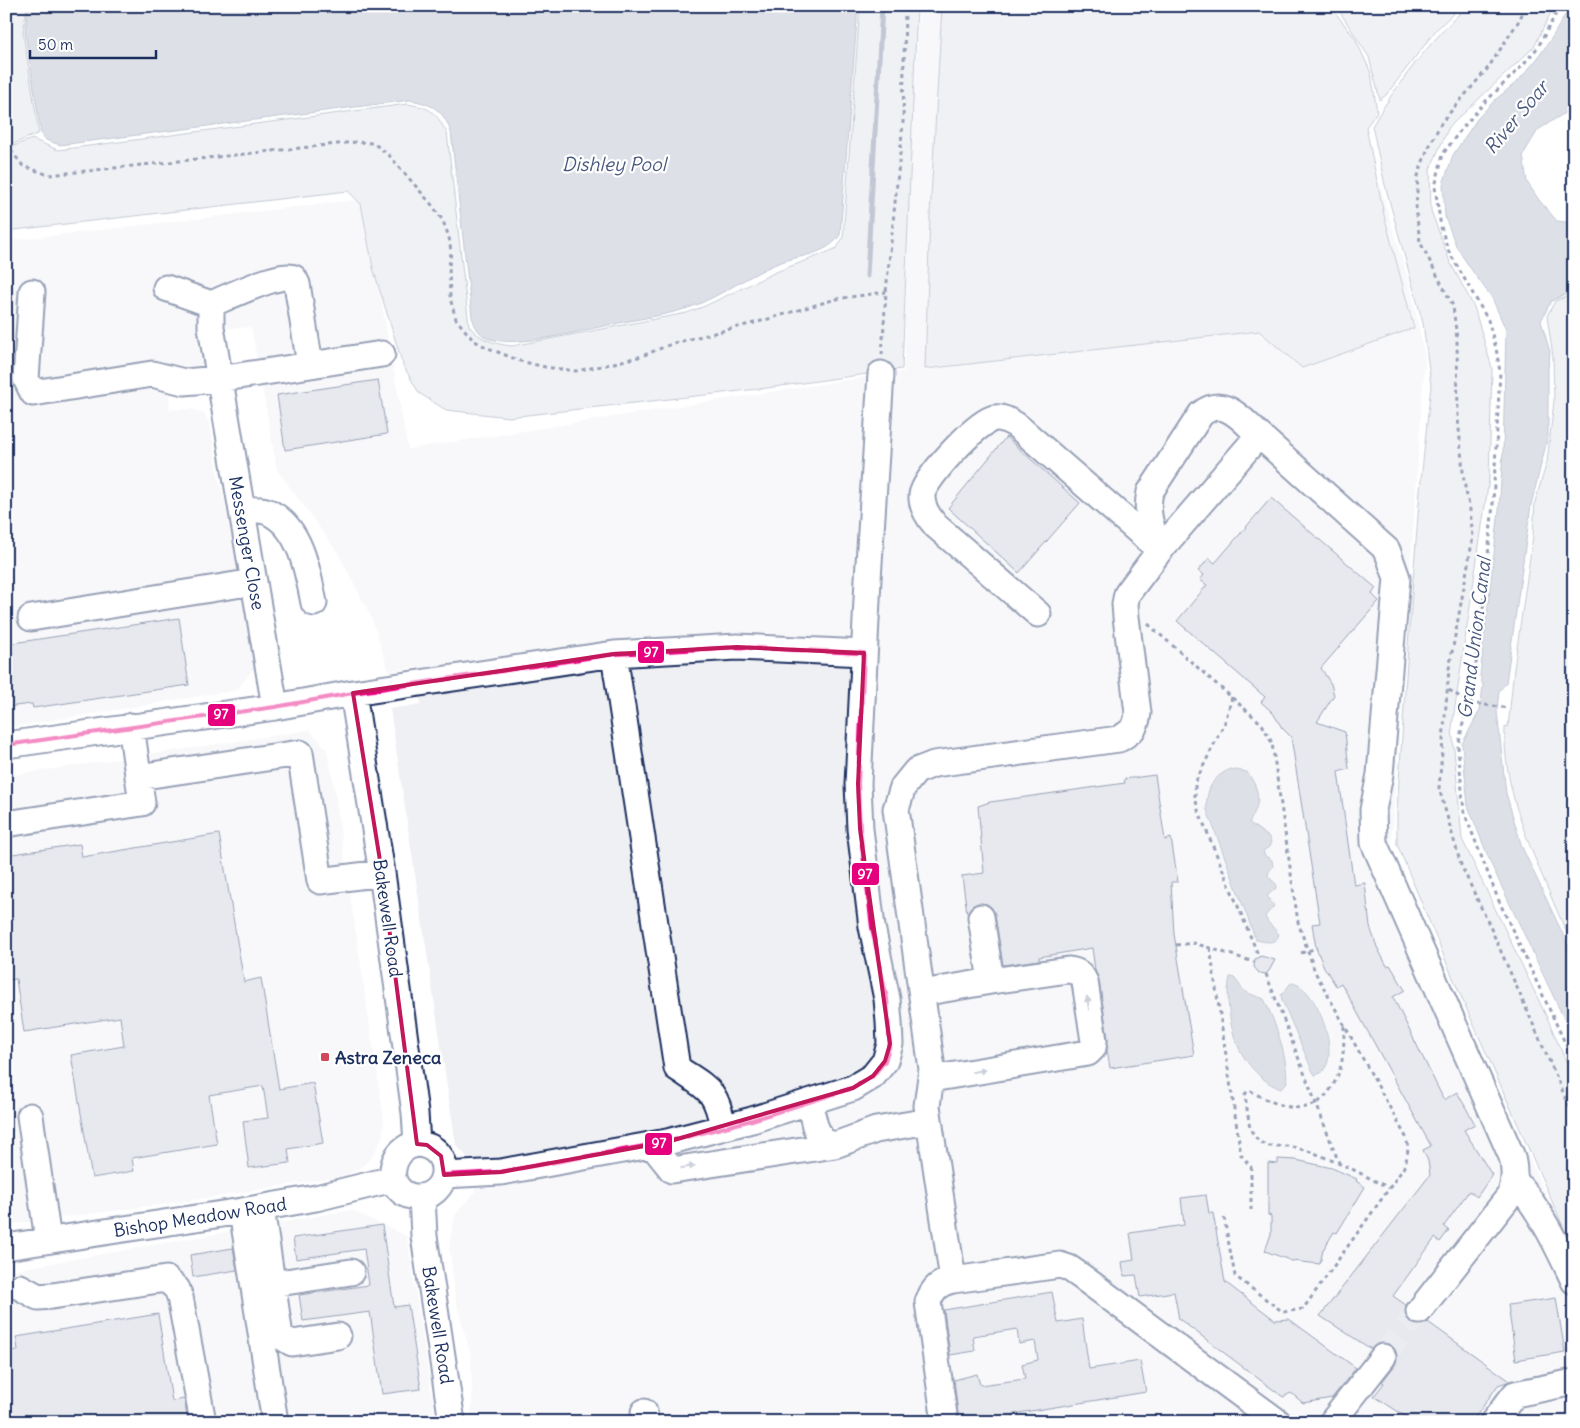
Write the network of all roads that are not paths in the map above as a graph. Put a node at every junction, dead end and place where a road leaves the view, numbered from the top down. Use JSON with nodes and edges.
{"nodes":[{"id":1,"x":166,"y":288,"type":"dead end"},
{"id":2,"x":32,"y":292,"type":"dead end"},
{"id":3,"x":211,"y":304,"type":"junction"},
{"id":4,"x":382,"y":354,"type":"dead end"},
{"id":5,"x":310,"y":365,"type":"junction"},
{"id":6,"x":881,"y":374,"type":"road end"},
{"id":7,"x":219,"y":379,"type":"junction"},
{"id":8,"x":1259,"y":435,"type":"junction"},
{"id":9,"x":242,"y":510,"type":"junction"},
{"id":10,"x":1160,"y":550,"type":"junction"},
{"id":11,"x":254,"y":582,"type":"junction"},
{"id":12,"x":314,"y":603,"type":"dead end"},
{"id":13,"x":1038,"y":614,"type":"dead end"},
{"id":14,"x":31,"y":618,"type":"dead end"},
{"id":15,"x":864,"y":653,"type":"junction"},
{"id":16,"x":614,"y":654,"type":"junction"},
{"id":17,"x":352,"y":694,"type":"junction"},
{"id":18,"x":274,"y":707,"type":"junction"},
{"id":19,"x":131,"y":726,"type":"junction"},
{"id":20,"x":6,"y":745,"type":"edge"},
{"id":21,"x":138,"y":777,"type":"junction"},
{"id":22,"x":6,"y":824,"type":"edge"},
{"id":23,"x":382,"y":873,"type":"junction"},
{"id":24,"x":981,"y":917,"type":"dead end"},
{"id":25,"x":991,"y":981,"type":"junction"},
{"id":26,"x":922,"y":993,"type":"junction"},
{"id":27,"x":888,"y":1052,"type":"junction"},
{"id":28,"x":930,"y":1053,"type":"junction"},
{"id":29,"x":931,"y":1079,"type":"junction"},
{"id":30,"x":809,"y":1102,"type":"junction"},
{"id":31,"x":30,"y":1116,"type":"dead end"},
{"id":32,"x":929,"y":1120,"type":"junction"},
{"id":33,"x":723,"y":1128,"type":"junction"},
{"id":34,"x":417,"y":1144,"type":"junction"},
{"id":35,"x":652,"y":1145,"type":"junction"},
{"id":36,"x":835,"y":1145,"type":"junction"},
{"id":37,"x":444,"y":1175,"type":"junction"},
{"id":38,"x":393,"y":1179,"type":"junction"},
{"id":39,"x":1515,"y":1181,"type":"junction"},
{"id":40,"x":422,"y":1198,"type":"junction"},
{"id":41,"x":252,"y":1210,"type":"junction"},
{"id":42,"x":48,"y":1240,"type":"junction"},
{"id":43,"x":10,"y":1246,"type":"edge"},
{"id":44,"x":351,"y":1272,"type":"dead end"},
{"id":45,"x":954,"y":1280,"type":"junction"},
{"id":46,"x":1574,"y":1281,"type":"edge"},
{"id":47,"x":272,"y":1284,"type":"junction"},
{"id":48,"x":13,"y":1288,"type":"edge"},
{"id":49,"x":1419,"y":1311,"type":"tunnel mouth"},
{"id":50,"x":338,"y":1336,"type":"dead end"},
{"id":51,"x":1383,"y":1357,"type":"tunnel mouth"},
{"id":52,"x":1574,"y":1382,"type":"edge"},
{"id":53,"x":203,"y":1422,"type":"edge"},
{"id":54,"x":275,"y":1422,"type":"edge"},
{"id":55,"x":452,"y":1422,"type":"edge"},
{"id":56,"x":944,"y":1422,"type":"edge"},
{"id":57,"x":1278,"y":1422,"type":"edge"},
{"id":58,"x":1332,"y":1422,"type":"edge"},
{"id":59,"x":1493,"y":1422,"type":"edge"}],
"edges":[{"from":1,"to":3,"type":"street"},
{"from":2,"to":7,"type":"street"},
{"from":3,"to":5,"type":"street"},
{"from":3,"to":7,"type":"street","name":"Messenger Close"},
{"from":4,"to":5,"type":"street"},
{"from":5,"to":7,"type":"street"},
{"from":6,"to":15,"type":"street"},
{"from":7,"to":9,"type":"street","name":"Messenger Close"},
{"from":8,"to":10,"type":"street"},
{"from":8,"to":10,"type":"street"},
{"from":8,"to":39,"type":"street"},
{"from":9,"to":11,"type":"street","name":"Messenger Close"},
{"from":9,"to":12,"type":"street"},
{"from":10,"to":13,"type":"street"},
{"from":10,"to":26,"type":"street"},
{"from":11,"to":14,"type":"street"},
{"from":11,"to":18,"type":"street","name":"Messenger Close"},
{"from":15,"to":16,"type":"street"},
{"from":15,"to":27,"type":"street"},
{"from":16,"to":17,"type":"street"},
{"from":16,"to":33,"type":"street"},
{"from":17,"to":18,"type":"street"},
{"from":17,"to":23,"type":"street","name":"Bakewell Road"},
{"from":18,"to":19,"type":"street"},
{"from":19,"to":20,"type":"street"},
{"from":19,"to":21,"type":"street"},
{"from":21,"to":22,"type":"street"},
{"from":21,"to":23,"type":"street"},
{"from":23,"to":34,"type":"street","name":"Bakewell Road"},
{"from":24,"to":25,"type":"street"},
{"from":25,"to":26,"type":"street"},
{"from":29,"to":25,"type":"street","one_way":true},
{"from":26,"to":28,"type":"street"},
{"from":27,"to":28,"type":"street"},
{"from":27,"to":30,"type":"street"},
{"from":28,"to":29,"type":"street"},
{"from":29,"to":32,"type":"street"},
{"from":30,"to":33,"type":"street"},
{"from":30,"to":36,"type":"street"},
{"from":31,"to":42,"type":"street"},
{"from":32,"to":36,"type":"street"},
{"from":32,"to":45,"type":"street"},
{"from":33,"to":35,"type":"street"},
{"from":34,"to":37,"type":"street"},
{"from":34,"to":38,"type":"street"},
{"from":35,"to":36,"type":"street","one_way":true},
{"from":35,"to":37,"type":"street"},
{"from":37,"to":40,"type":"street"},
{"from":38,"to":40,"type":"street"},
{"from":38,"to":41,"type":"street","name":"Bishop Meadow Road"},
{"from":39,"to":46,"type":"street"},
{"from":39,"to":49,"type":"street"},
{"from":40,"to":55,"type":"street","name":"Bakewell Road"},
{"from":41,"to":42,"type":"street","name":"Bishop Meadow Road"},
{"from":41,"to":47,"type":"street"},
{"from":41,"to":54,"type":"street"},
{"from":42,"to":43,"type":"street","name":"Bishop Meadow Road"},
{"from":43,"to":48,"type":"street"},
{"from":44,"to":47,"type":"street"},
{"from":45,"to":56,"type":"street"},
{"from":45,"to":57,"type":"street"},
{"from":47,"to":50,"type":"street"},
{"from":48,"to":53,"type":"street"},
{"from":51,"to":58,"type":"street"},
{"from":52,"to":59,"type":"street"}]}
